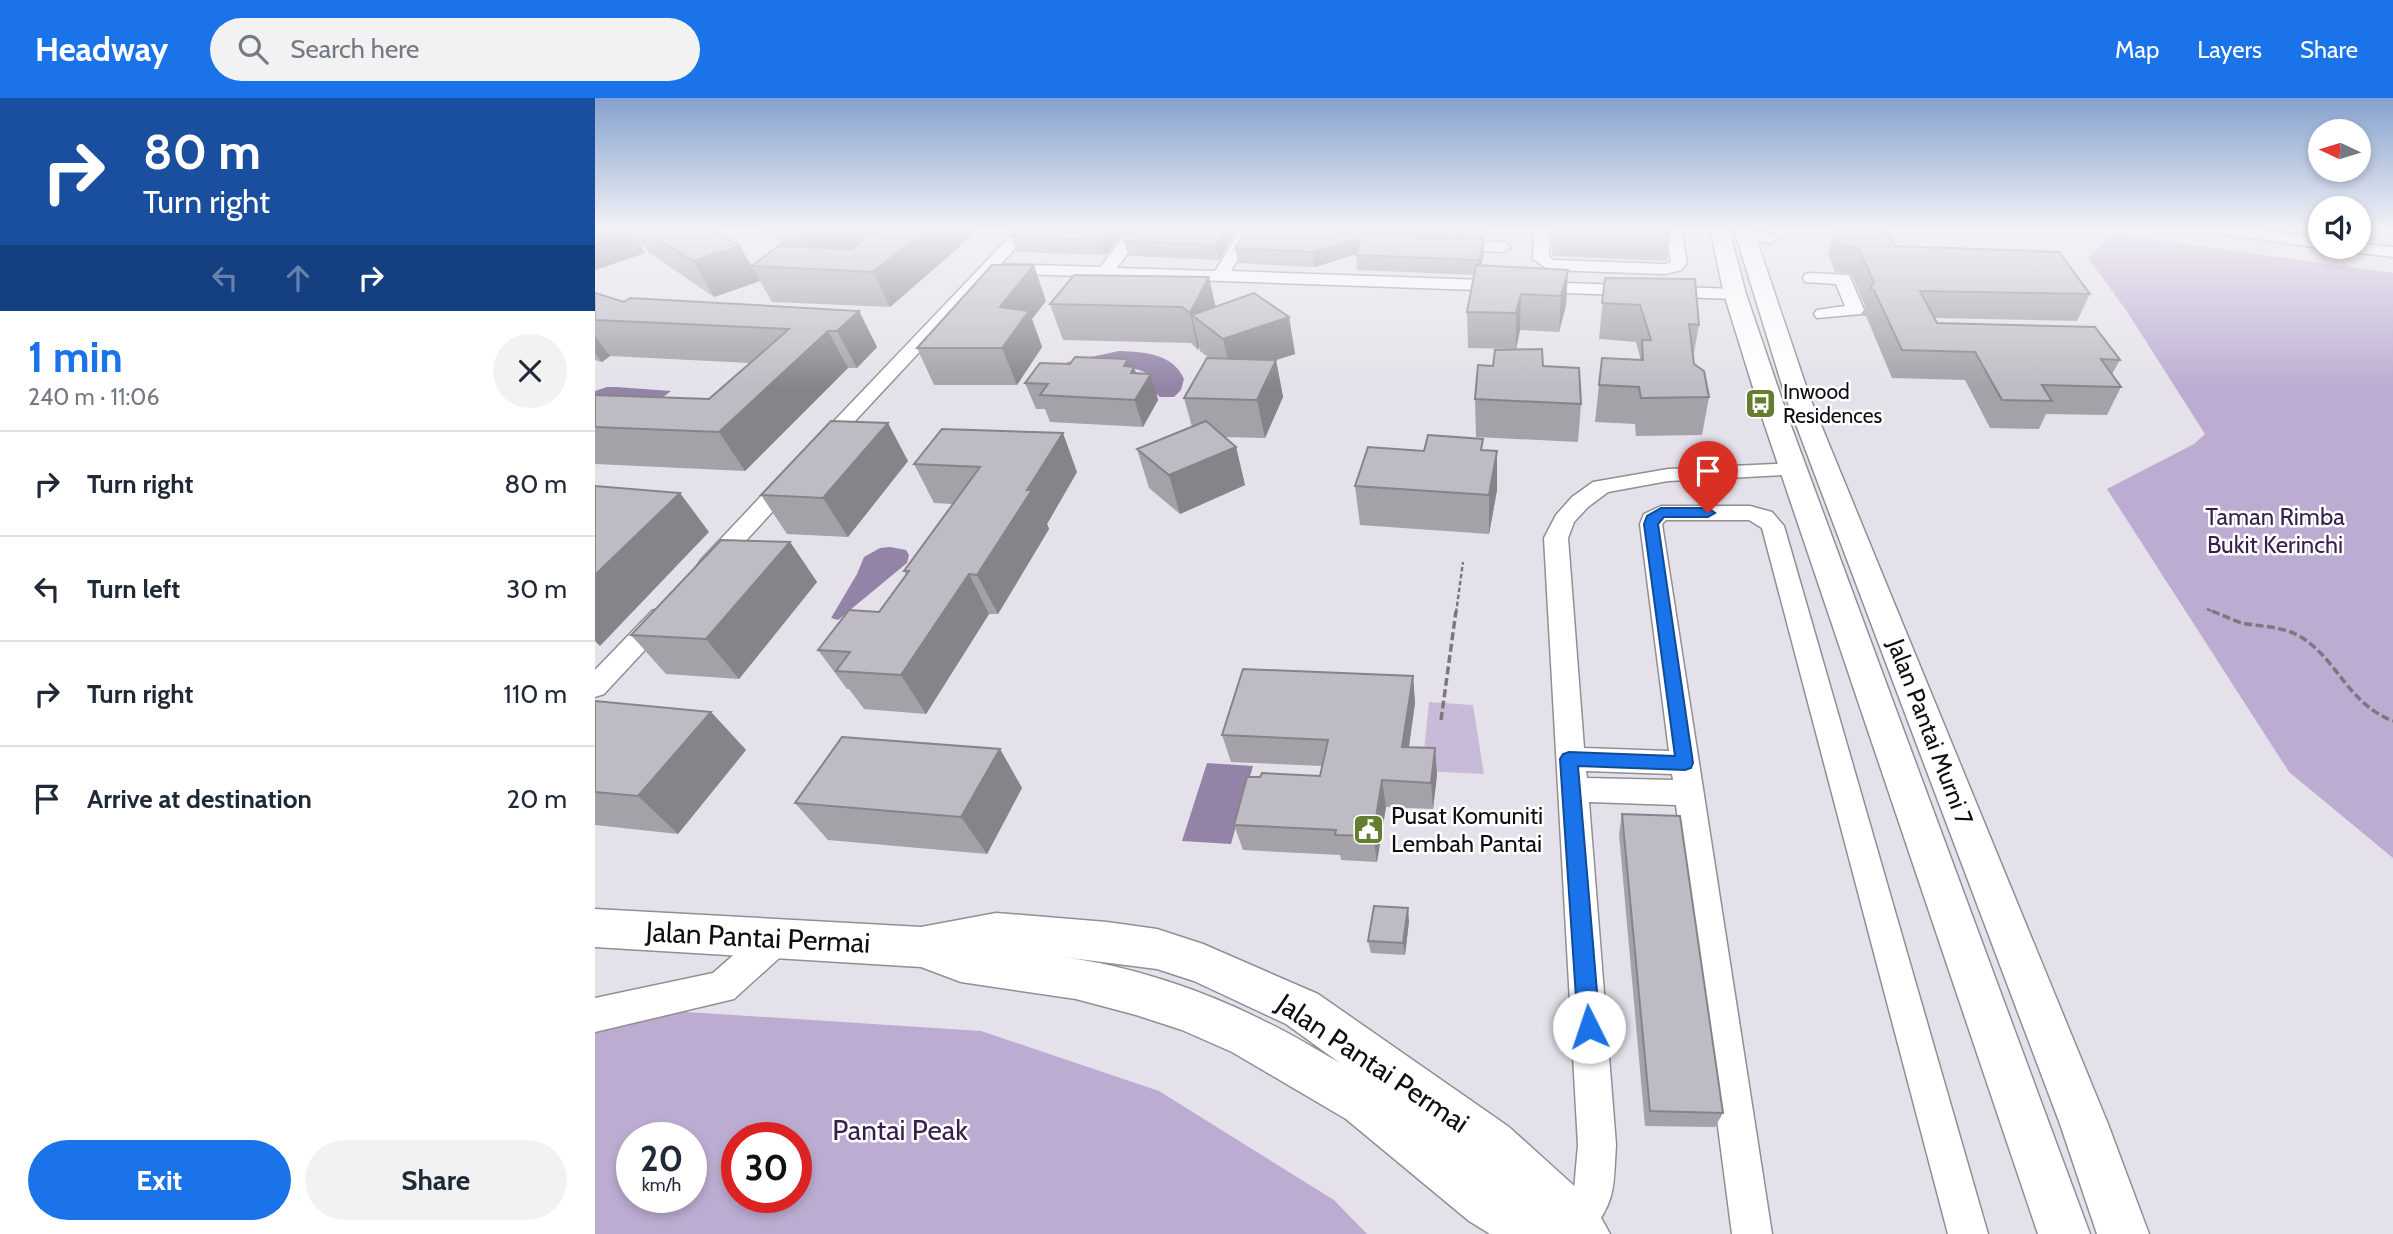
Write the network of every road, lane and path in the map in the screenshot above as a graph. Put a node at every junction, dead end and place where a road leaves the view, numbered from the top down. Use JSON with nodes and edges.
{"nodes":[{"id":1,"x":976,"y":282,"type":"edge"},
{"id":2,"x":1634,"y":282,"type":"edge"},
{"id":3,"x":1737,"y":282,"type":"edge"},
{"id":4,"x":1760,"y":282,"type":"edge"},
{"id":5,"x":1844,"y":282,"type":"edge"},
{"id":6,"x":1735,"y":294,"type":"junction"},
{"id":7,"x":1823,"y":314,"type":"dead end"},
{"id":8,"x":1794,"y":469,"type":"junction"},
{"id":9,"x":1463,"y":562,"type":"dead end"},
{"id":10,"x":694,"y":581,"type":"edge"},
{"id":11,"x":676,"y":600,"type":"edge"},
{"id":12,"x":2207,"y":609,"type":"dead end"},
{"id":13,"x":595,"y":687,"type":"edge"},
{"id":14,"x":1441,"y":720,"type":"dead end"},
{"id":15,"x":2393,"y":721,"type":"edge"},
{"id":16,"x":1569,"y":759,"type":"junction"},
{"id":17,"x":1685,"y":763,"type":"junction"},
{"id":18,"x":1571,"y":789,"type":"junction"},
{"id":19,"x":1689,"y":793,"type":"junction"},
{"id":20,"x":595,"y":928,"type":"edge"},
{"id":21,"x":775,"y":940,"type":"junction"},
{"id":22,"x":595,"y":1015,"type":"edge"},
{"id":23,"x":1565,"y":1231,"type":"edge"},
{"id":24,"x":1752,"y":1234,"type":"edge"},
{"id":25,"x":1968,"y":1234,"type":"edge"},
{"id":26,"x":2064,"y":1234,"type":"edge"},
{"id":27,"x":2123,"y":1234,"type":"edge"}],
"edges":[{"from":1,"to":10,"type":"street"},
{"from":2,"to":6,"type":"street"},
{"from":3,"to":6,"type":"main road","name":"Jalan Pantai Murni 7"},
{"from":4,"to":27,"type":"main road","name":"Jalan Pantai Murni 7"},
{"from":5,"to":7,"type":"street"},
{"from":6,"to":8,"type":"main road","name":"Jalan Pantai Murni 7"},
{"from":8,"to":16,"type":"street"},
{"from":8,"to":26,"type":"main road","name":"Jalan Pantai Murni 7"},
{"from":9,"to":14,"type":"path"},
{"from":11,"to":13,"type":"street"},
{"from":12,"to":15,"type":"path"},
{"from":16,"to":17,"type":"street"},
{"from":16,"to":18,"type":"street"},
{"from":17,"to":19,"type":"street"},
{"from":17,"to":25,"type":"street"},
{"from":18,"to":19,"type":"lane"},
{"from":18,"to":23,"type":"street"},
{"from":19,"to":24,"type":"street"},
{"from":20,"to":21,"type":"main road","name":"Jalan Pantai Permai"},
{"from":21,"to":22,"type":"street"},
{"from":21,"to":23,"type":"main road","name":"Jalan Pantai Permai"}]}
